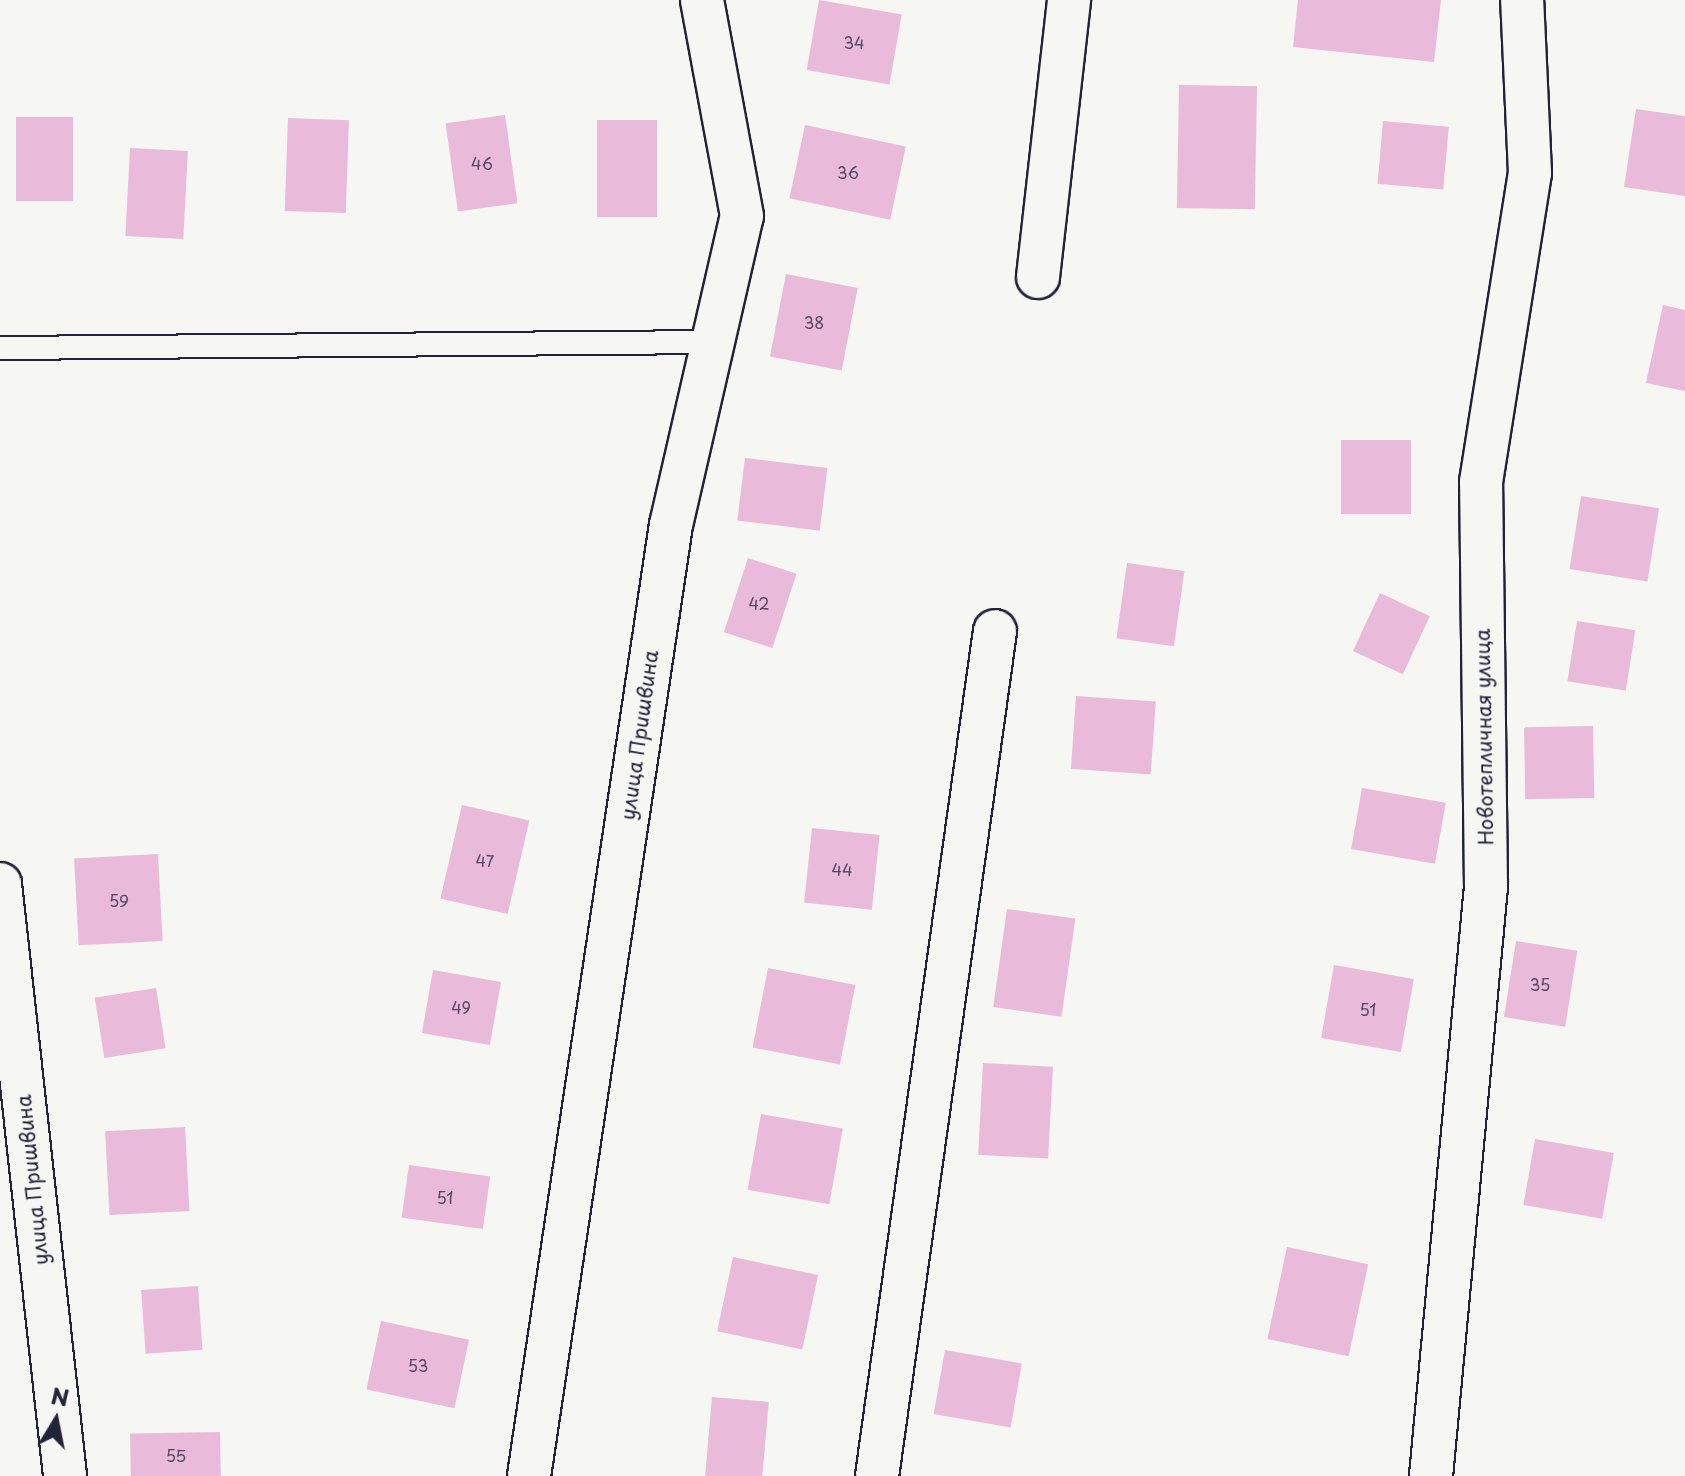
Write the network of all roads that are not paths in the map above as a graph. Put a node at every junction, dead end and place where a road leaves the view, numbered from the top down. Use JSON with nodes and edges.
{"nodes":[{"id":1,"x":702,"y":0,"type":"edge"},
{"id":2,"x":1069,"y":0,"type":"edge"},
{"id":3,"x":1522,"y":0,"type":"edge"},
{"id":4,"x":1038,"y":277,"type":"dead end"},
{"id":5,"x":713,"y":342,"type":"junction"},
{"id":6,"x":0,"y":348,"type":"edge"},
{"id":7,"x":995,"y":631,"type":"dead end"},
{"id":8,"x":0,"y":884,"type":"edge"},
{"id":9,"x":65,"y":1476,"type":"edge"},
{"id":10,"x":529,"y":1476,"type":"edge"},
{"id":11,"x":877,"y":1476,"type":"edge"},
{"id":12,"x":1431,"y":1476,"type":"edge"}],
"edges":[{"from":1,"to":5,"type":"street","name":"улица Пришвина"},
{"from":2,"to":4,"type":"street"},
{"from":3,"to":12,"type":"street","name":"Новотепличная улица"},
{"from":5,"to":6,"type":"lane"},
{"from":5,"to":10,"type":"street","name":"улица Пришвина"},
{"from":7,"to":11,"type":"street"},
{"from":8,"to":9,"type":"street","name":"улица Пришвина"}]}
